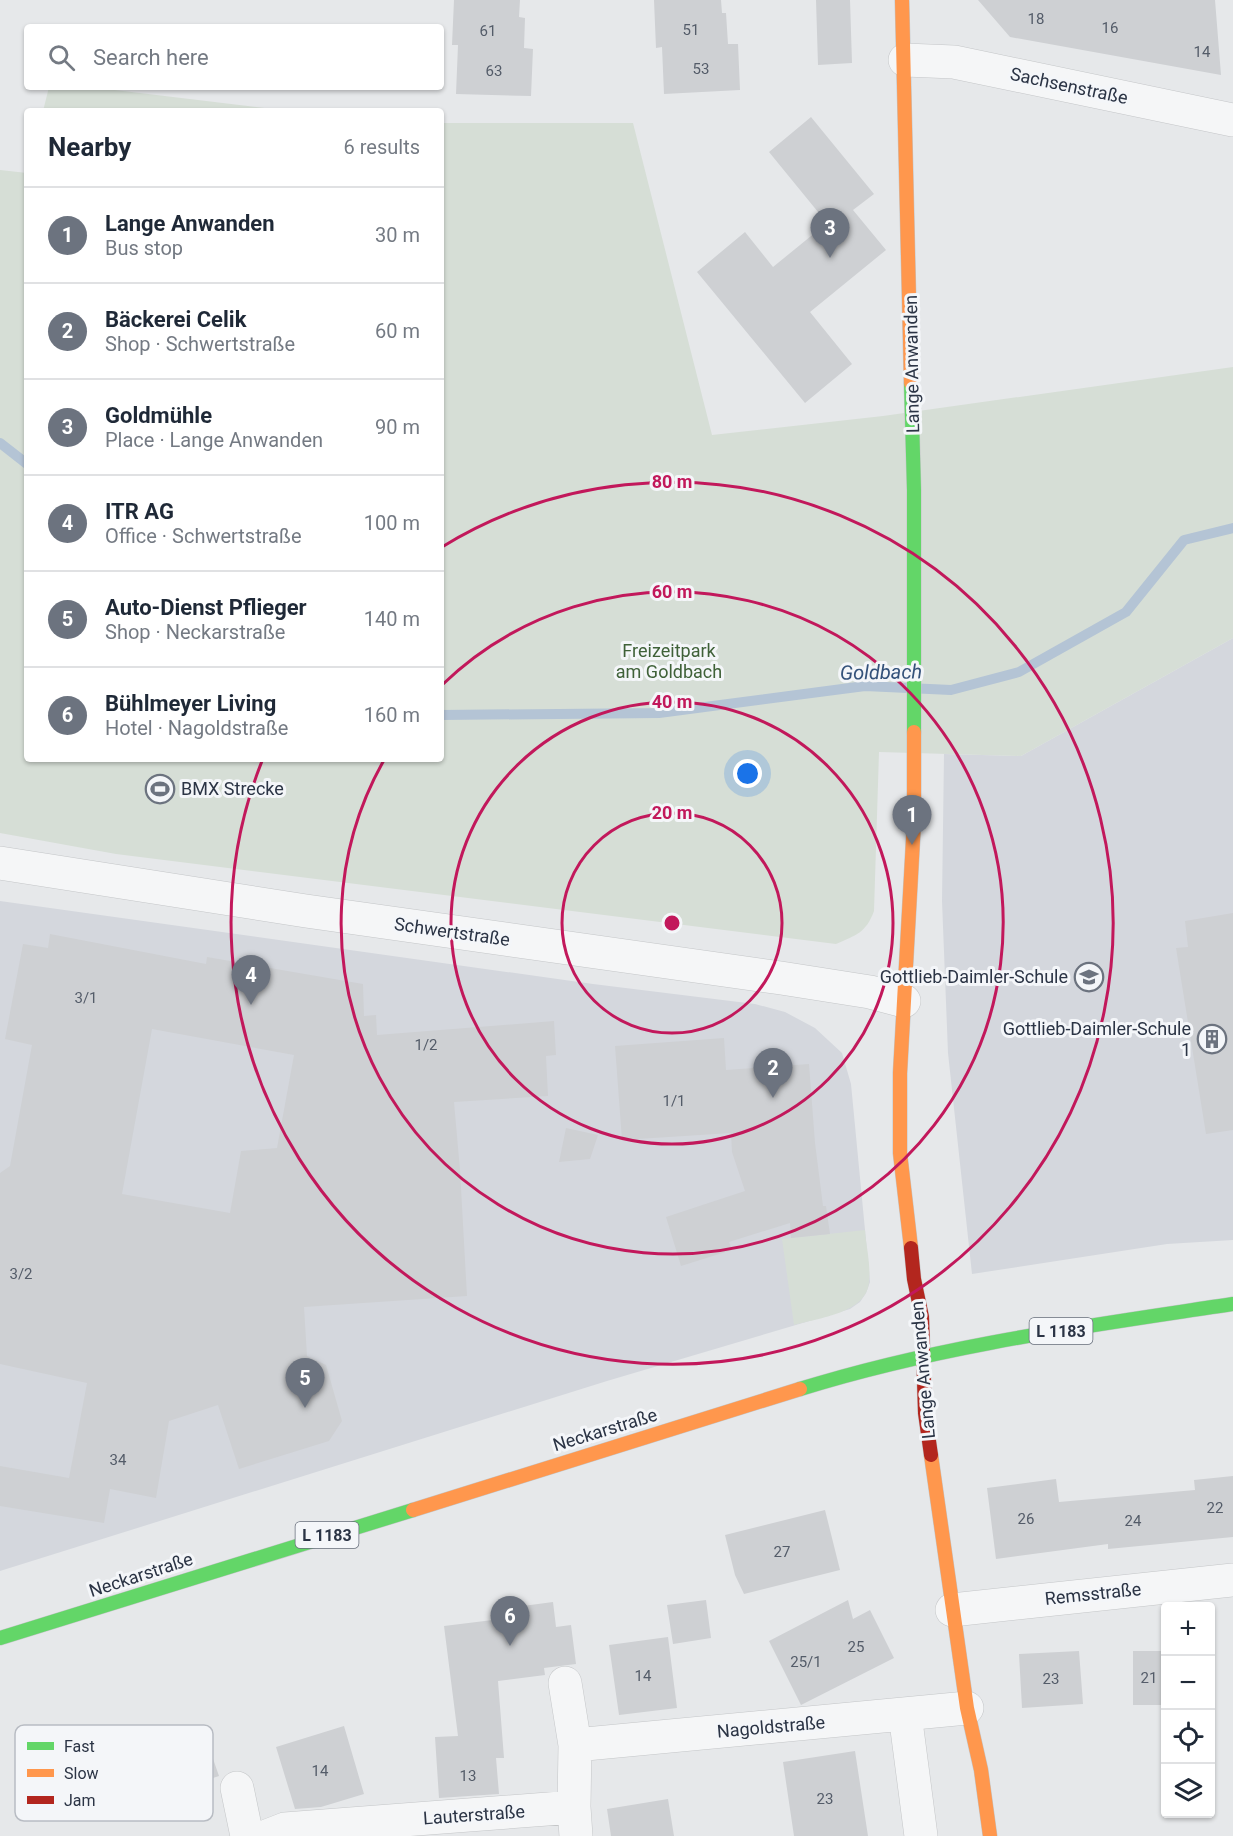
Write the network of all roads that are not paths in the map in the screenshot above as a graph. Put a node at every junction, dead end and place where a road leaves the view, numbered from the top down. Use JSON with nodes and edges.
{"nodes":[{"id":1,"x":902,"y":0,"type":"edge"},
{"id":2,"x":905,"y":60,"type":"junction"},
{"id":3,"x":1233,"y":120,"type":"edge"},
{"id":4,"x":0,"y":863,"type":"edge"},
{"id":5,"x":904,"y":1000,"type":"junction"},
{"id":6,"x":1233,"y":1304,"type":"edge"},
{"id":7,"x":923,"y":1358,"type":"junction"},
{"id":8,"x":1233,"y":1580,"type":"edge"},
{"id":9,"x":952,"y":1610,"type":"junction"},
{"id":10,"x":0,"y":1638,"type":"edge"},
{"id":11,"x":566,"y":1683,"type":"dead end"},
{"id":12,"x":967,"y":1708,"type":"junction"},
{"id":13,"x":905,"y":1714,"type":"junction"},
{"id":14,"x":575,"y":1745,"type":"junction"},
{"id":15,"x":237,"y":1788,"type":"dead end"},
{"id":16,"x":575,"y":1822,"type":"edge"},
{"id":17,"x":247,"y":1836,"type":"edge"},
{"id":18,"x":267,"y":1836,"type":"edge"},
{"id":19,"x":921,"y":1836,"type":"edge"},
{"id":20,"x":990,"y":1836,"type":"edge"}],
"edges":[{"from":1,"to":2,"type":"street","name":"Lange Anwanden"},
{"from":2,"to":3,"type":"street","name":"Sachsenstraße"},
{"from":2,"to":5,"type":"street","name":"Lange Anwanden"},
{"from":4,"to":5,"type":"street","name":"Schwertstraße"},
{"from":5,"to":7,"type":"street","name":"Lange Anwanden"},
{"from":6,"to":7,"type":"street","name":"Neckarstraße","number":"L 1183"},
{"from":7,"to":9,"type":"street","name":"Lange Anwanden"},
{"from":7,"to":10,"type":"street","name":"Neckarstraße","number":"L 1183"},
{"from":8,"to":9,"type":"street","name":"Remsstraße"},
{"from":9,"to":12,"type":"street","name":"Lange Anwanden"},
{"from":11,"to":14,"type":"street"},
{"from":12,"to":13,"type":"street","name":"Nagoldstraße"},
{"from":12,"to":20,"type":"street","name":"Lange Anwanden"},
{"from":13,"to":14,"type":"street","name":"Nagoldstraße"},
{"from":13,"to":19,"type":"street"},
{"from":14,"to":16,"type":"street"},
{"from":15,"to":17,"type":"street"},
{"from":16,"to":18,"type":"street","name":"Lauterstraße"}]}
